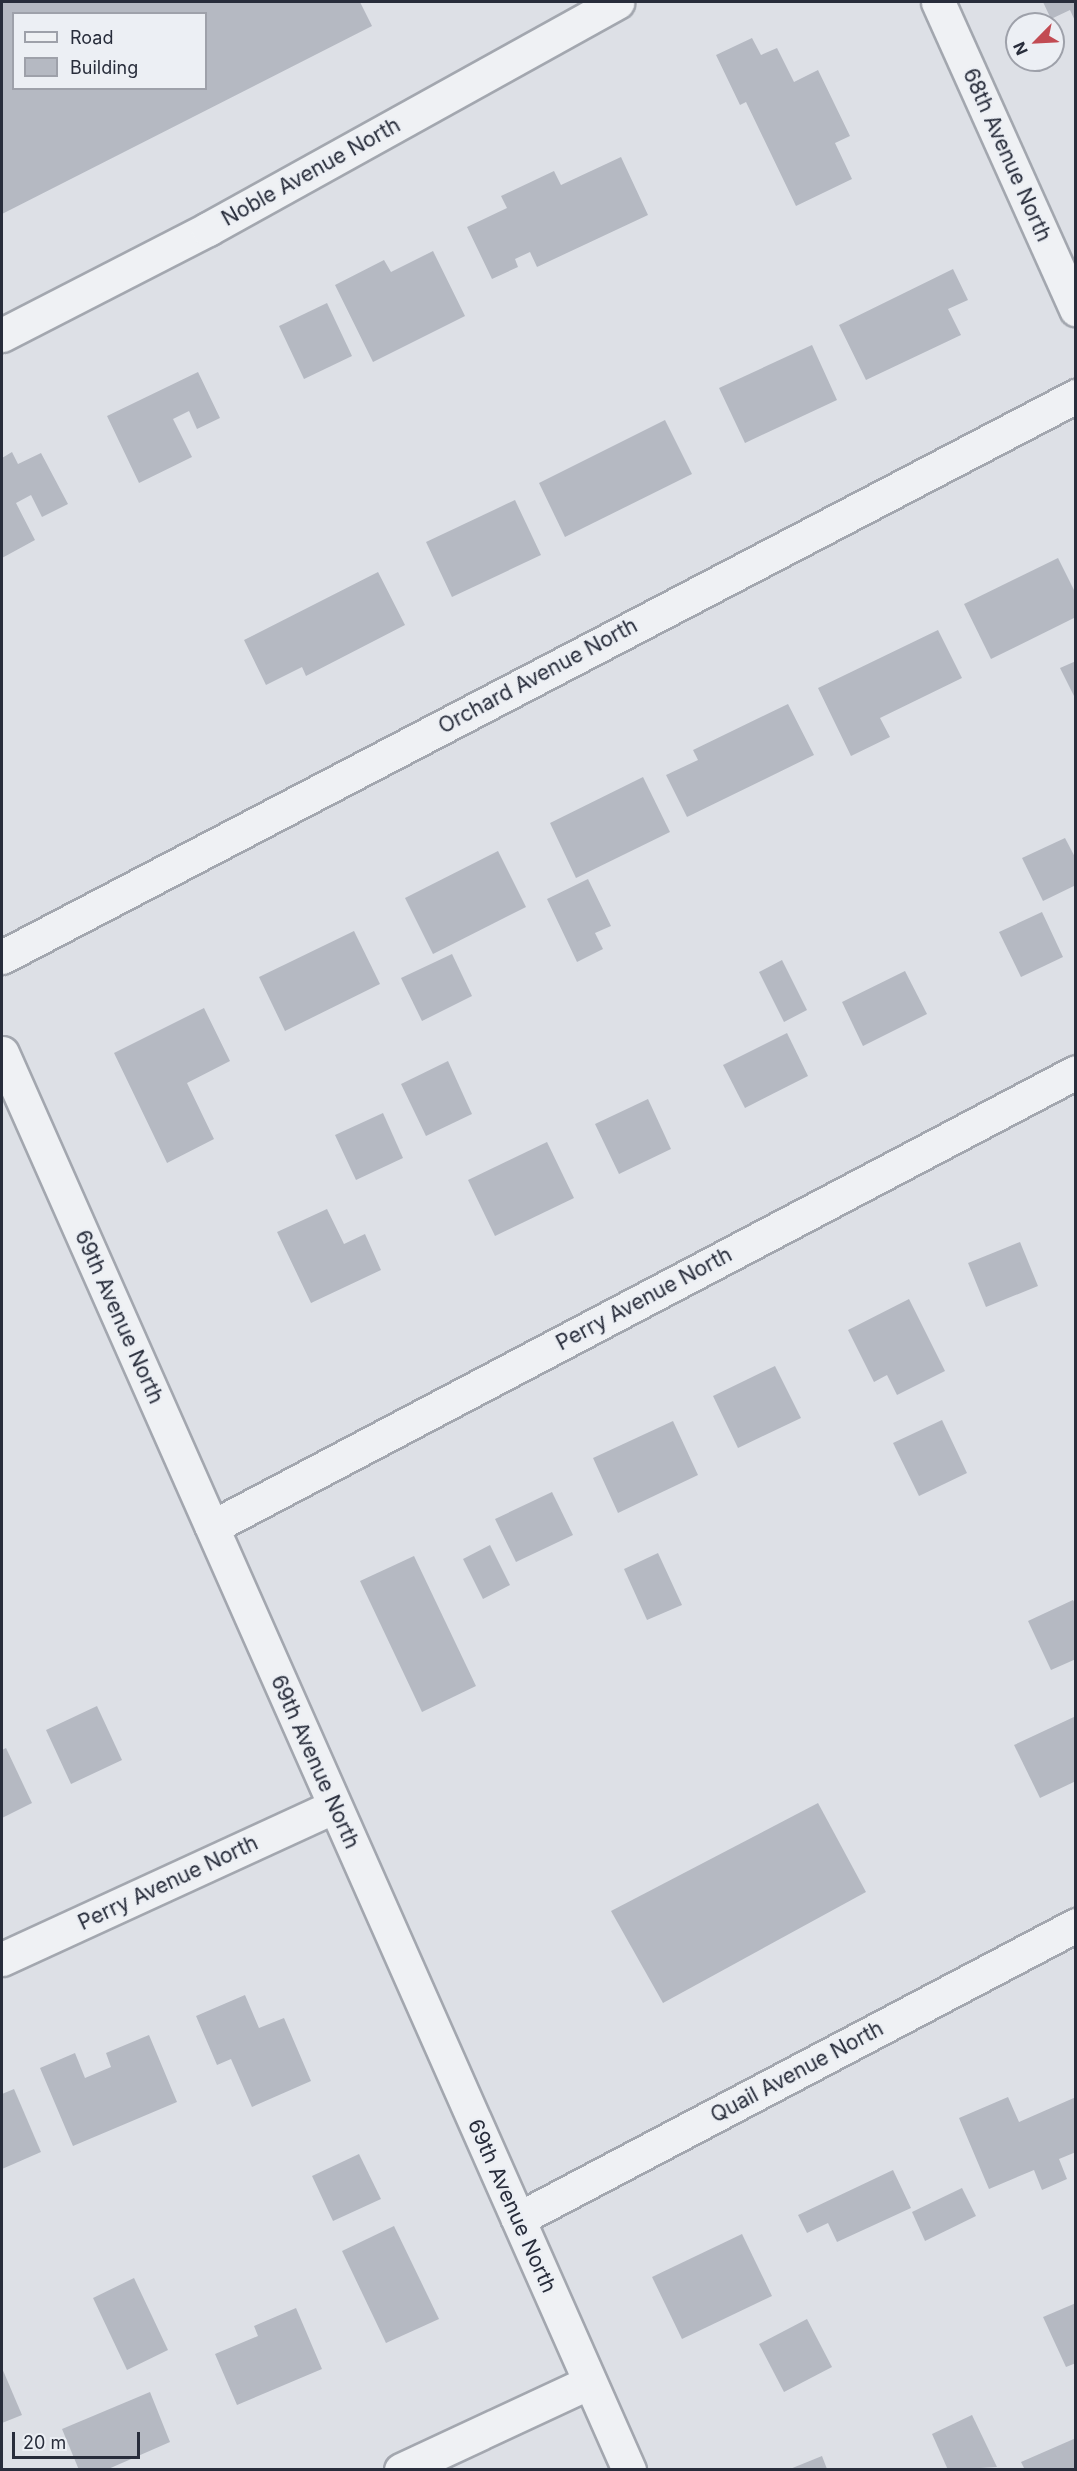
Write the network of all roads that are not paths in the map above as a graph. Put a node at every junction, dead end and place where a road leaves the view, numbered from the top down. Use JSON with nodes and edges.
{"nodes":[{"id":1,"x":617,"y":2,"type":"edge"},
{"id":2,"x":939,"y":2,"type":"edge"},
{"id":3,"x":1076,"y":309,"type":"edge"},
{"id":4,"x":2,"y":335,"type":"edge"},
{"id":5,"x":1076,"y":396,"type":"edge"},
{"id":6,"x":2,"y":957,"type":"edge"},
{"id":7,"x":2,"y":1053,"type":"edge"},
{"id":8,"x":1076,"y":1072,"type":"edge"},
{"id":9,"x":212,"y":1527,"type":"junction"},
{"id":10,"x":333,"y":1806,"type":"junction"},
{"id":11,"x":1076,"y":1925,"type":"edge"},
{"id":12,"x":2,"y":1959,"type":"edge"},
{"id":13,"x":518,"y":2219,"type":"junction"},
{"id":14,"x":590,"y":2382,"type":"junction"},
{"id":15,"x":401,"y":2469,"type":"edge"},
{"id":16,"x":629,"y":2469,"type":"edge"}],
"edges":[{"from":1,"to":4,"type":"street","name":"Noble Avenue North"},
{"from":2,"to":3,"type":"street","name":"68th Avenue North"},
{"from":5,"to":6,"type":"street","name":"Orchard Avenue North"},
{"from":7,"to":9,"type":"street","name":"69th Avenue North"},
{"from":8,"to":9,"type":"street","name":"Perry Avenue North"},
{"from":9,"to":10,"type":"street","name":"69th Avenue North"},
{"from":10,"to":12,"type":"street","name":"Perry Avenue North"},
{"from":10,"to":13,"type":"street","name":"69th Avenue North"},
{"from":11,"to":13,"type":"street","name":"Quail Avenue North"},
{"from":13,"to":14,"type":"street","name":"69th Avenue North"},
{"from":14,"to":15,"type":"street"},
{"from":14,"to":16,"type":"street","name":"69th Avenue North"}]}
